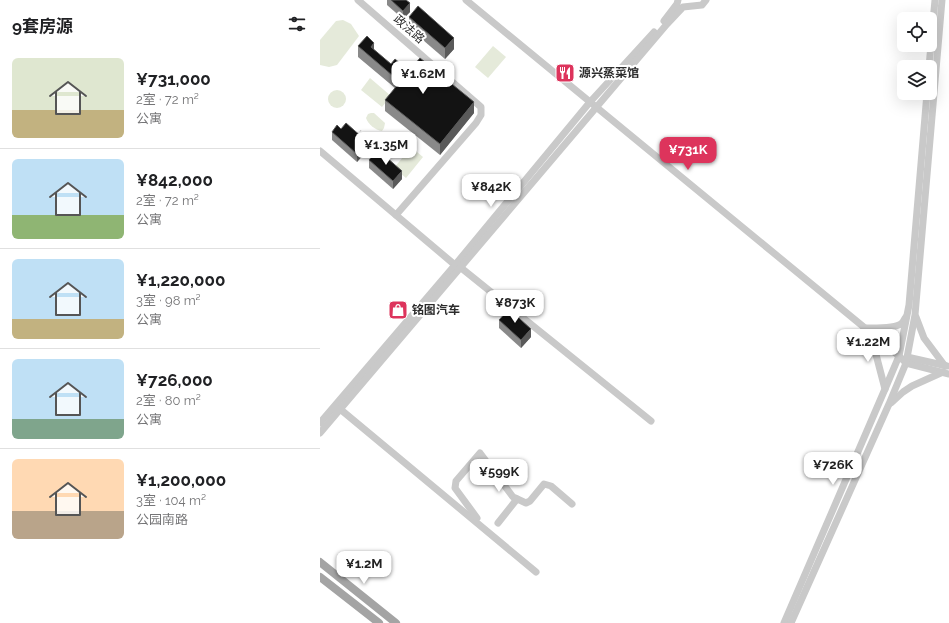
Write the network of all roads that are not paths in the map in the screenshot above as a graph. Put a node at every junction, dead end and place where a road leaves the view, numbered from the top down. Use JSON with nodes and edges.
{"nodes":[{"id":1,"x":358,"y":0,"type":"edge"},
{"id":2,"x":466,"y":0,"type":"edge"},
{"id":3,"x":678,"y":0,"type":"edge"},
{"id":4,"x":706,"y":0,"type":"edge"},
{"id":5,"x":935,"y":0,"type":"edge"},
{"id":6,"x":942,"y":0,"type":"edge"},
{"id":7,"x":930,"y":60,"type":"edge"},
{"id":8,"x":926,"y":100,"type":"edge"},
{"id":9,"x":593,"y":105,"type":"junction"},
{"id":10,"x":320,"y":151,"type":"edge"},
{"id":11,"x":396,"y":215,"type":"junction"},
{"id":12,"x":458,"y":266,"type":"junction"},
{"id":13,"x":907,"y":315,"type":"junction"},
{"id":14,"x":915,"y":315,"type":"junction"},
{"id":15,"x":865,"y":329,"type":"junction"},
{"id":16,"x":899,"y":356,"type":"junction"},
{"id":17,"x":907,"y":360,"type":"junction"},
{"id":18,"x":947,"y":370,"type":"edge"},
{"id":19,"x":885,"y":389,"type":"junction"},
{"id":20,"x":889,"y":404,"type":"junction"},
{"id":21,"x":340,"y":410,"type":"junction"},
{"id":22,"x":651,"y":421,"type":"dead end"},
{"id":23,"x":320,"y":423,"type":"edge"},
{"id":24,"x":320,"y":433,"type":"edge"},
{"id":25,"x":517,"y":499,"type":"junction"},
{"id":26,"x":572,"y":504,"type":"dead end"},
{"id":27,"x":477,"y":518,"type":"dead end"},
{"id":28,"x":498,"y":522,"type":"dead end"},
{"id":29,"x":320,"y":562,"type":"edge"},
{"id":30,"x":536,"y":572,"type":"dead end"},
{"id":31,"x":320,"y":577,"type":"edge"},
{"id":32,"x":379,"y":623,"type":"edge"},
{"id":33,"x":396,"y":623,"type":"edge"},
{"id":34,"x":784,"y":623,"type":"edge"},
{"id":35,"x":791,"y":623,"type":"edge"}],
"edges":[{"from":1,"to":11,"type":"street","name":"政法路"},
{"from":2,"to":9,"type":"street"},
{"from":3,"to":9,"type":"street"},
{"from":4,"to":9,"type":"street"},
{"from":5,"to":7,"type":"street"},
{"from":6,"to":14,"type":"street"},
{"from":8,"to":13,"type":"street"},
{"from":9,"to":12,"type":"street"},
{"from":9,"to":15,"type":"street"},
{"from":10,"to":11,"type":"street"},
{"from":11,"to":12,"type":"street"},
{"from":12,"to":21,"type":"street"},
{"from":12,"to":22,"type":"street"},
{"from":12,"to":23,"type":"street"},
{"from":13,"to":15,"type":"street"},
{"from":13,"to":16,"type":"street"},
{"from":14,"to":17,"type":"street"},
{"from":14,"to":18,"type":"street"},
{"from":15,"to":16,"type":"street"},
{"from":15,"to":19,"type":"street"},
{"from":16,"to":17,"type":"street"},
{"from":16,"to":19,"type":"street"},
{"from":17,"to":18,"type":"street"},
{"from":17,"to":20,"type":"street"},
{"from":18,"to":20,"type":"street"},
{"from":19,"to":34,"type":"street"},
{"from":20,"to":35,"type":"street"},
{"from":21,"to":24,"type":"street"},
{"from":21,"to":30,"type":"street"},
{"from":25,"to":26,"type":"street"},
{"from":25,"to":27,"type":"street"},
{"from":25,"to":28,"type":"street"},
{"from":29,"to":33,"type":"main road"},
{"from":31,"to":32,"type":"main road"}]}
